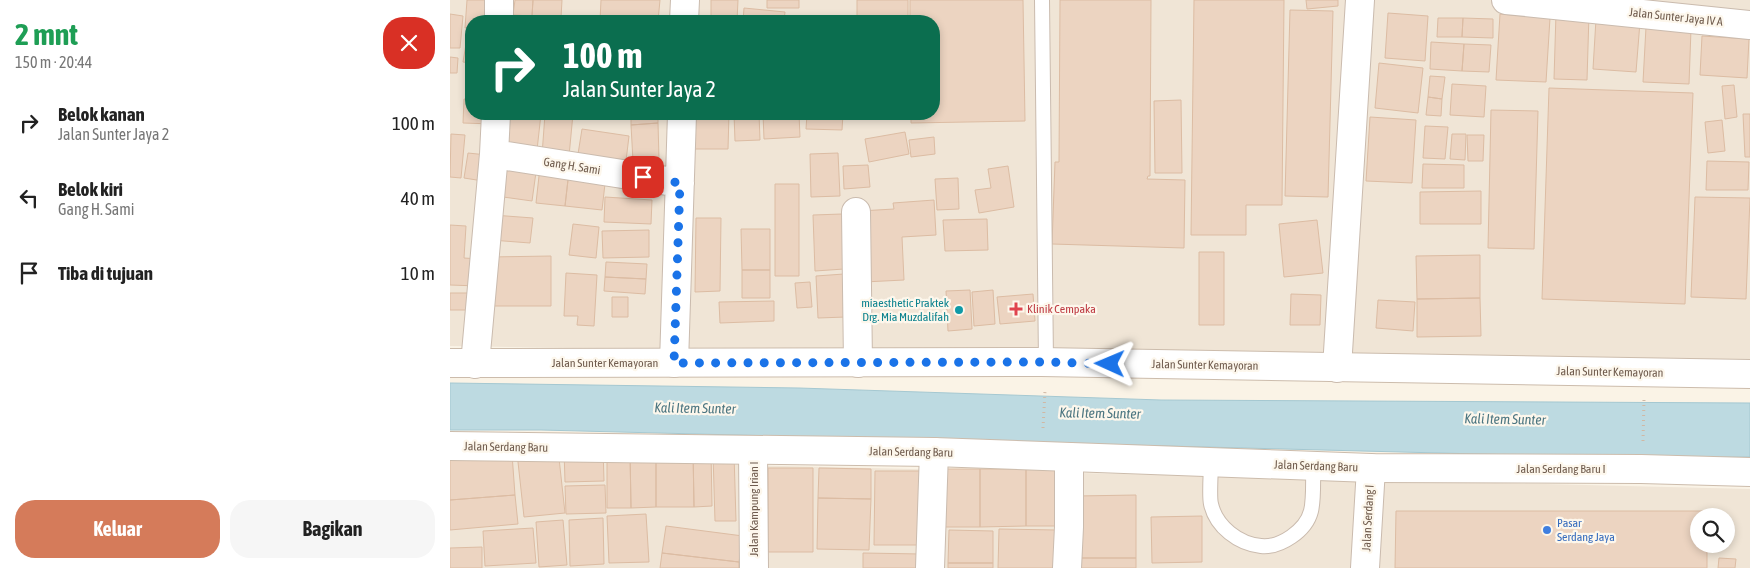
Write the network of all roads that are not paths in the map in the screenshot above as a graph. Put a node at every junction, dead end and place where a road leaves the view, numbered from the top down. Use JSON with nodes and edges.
{"nodes":[{"id":1,"x":499,"y":0,"type":"edge"},
{"id":2,"x":685,"y":0,"type":"edge"},
{"id":3,"x":1042,"y":0,"type":"edge"},
{"id":4,"x":1360,"y":0,"type":"edge"},
{"id":5,"x":1512,"y":0,"type":"edge"},
{"id":6,"x":499,"y":15,"type":"edge"},
{"id":7,"x":684,"y":15,"type":"edge"},
{"id":8,"x":1750,"y":24,"type":"edge"},
{"id":9,"x":496,"y":120,"type":"edge"},
{"id":10,"x":682,"y":120,"type":"edge"},
{"id":11,"x":494,"y":154,"type":"junction"},
{"id":12,"x":680,"y":183,"type":"junction"},
{"id":13,"x":856,"y":212,"type":"dead end"},
{"id":14,"x":858,"y":362,"type":"junction"},
{"id":15,"x":674,"y":363,"type":"junction"},
{"id":16,"x":463,"y":364,"type":"edge"},
{"id":17,"x":1337,"y":368,"type":"junction"},
{"id":18,"x":1046,"y":373,"type":"junction"},
{"id":19,"x":1750,"y":374,"type":"edge"},
{"id":20,"x":450,"y":446,"type":"edge"},
{"id":21,"x":753,"y":450,"type":"junction"},
{"id":22,"x":934,"y":452,"type":"junction"},
{"id":23,"x":1069,"y":457,"type":"junction"},
{"id":24,"x":1211,"y":462,"type":"junction"},
{"id":25,"x":1313,"y":466,"type":"junction"},
{"id":26,"x":1371,"y":468,"type":"junction"},
{"id":27,"x":1750,"y":472,"type":"edge"},
{"id":28,"x":754,"y":568,"type":"edge"},
{"id":29,"x":930,"y":568,"type":"edge"},
{"id":30,"x":1067,"y":568,"type":"edge"},
{"id":31,"x":1365,"y":568,"type":"edge"}],
"edges":[{"from":1,"to":6,"type":"main road"},
{"from":2,"to":7,"type":"main road"},
{"from":3,"to":18,"type":"lane"},
{"from":4,"to":17,"type":"main road"},
{"from":5,"to":8,"type":"main road","name":"Jalan Sunter Jaya IV A"},
{"from":9,"to":11,"type":"main road"},
{"from":10,"to":12,"type":"main road"},
{"from":11,"to":12,"type":"main road","name":"Gang H. Sami"},
{"from":11,"to":16,"type":"main road"},
{"from":12,"to":15,"type":"main road"},
{"from":13,"to":14,"type":"main road"},
{"from":14,"to":15,"type":"main road","name":"Jalan Sunter Kemayoran"},
{"from":14,"to":18,"type":"main road","name":"Jalan Sunter Kemayoran"},
{"from":15,"to":16,"type":"main road","name":"Jalan Sunter Kemayoran"},
{"from":17,"to":18,"type":"main road","name":"Jalan Sunter Kemayoran"},
{"from":17,"to":19,"type":"main road","name":"Jalan Sunter Kemayoran"},
{"from":20,"to":21,"type":"main road","name":"Jalan Serdang Baru"},
{"from":21,"to":22,"type":"main road","name":"Jalan Serdang Baru"},
{"from":21,"to":28,"type":"main road","name":"Jalan Kampung Irian I"},
{"from":22,"to":23,"type":"main road","name":"Jalan Serdang Baru"},
{"from":22,"to":29,"type":"main road"},
{"from":23,"to":24,"type":"main road","name":"Jalan Serdang Baru"},
{"from":23,"to":30,"type":"main road"},
{"from":24,"to":25,"type":"main road","name":"Jalan Serdang Baru"},
{"from":24,"to":25,"type":"lane"},
{"from":25,"to":26,"type":"main road","name":"Jalan Serdang Baru"},
{"from":26,"to":27,"type":"main road","name":"Jalan Serdang Baru I"},
{"from":26,"to":31,"type":"main road","name":"Jalan Serdang I"}]}
